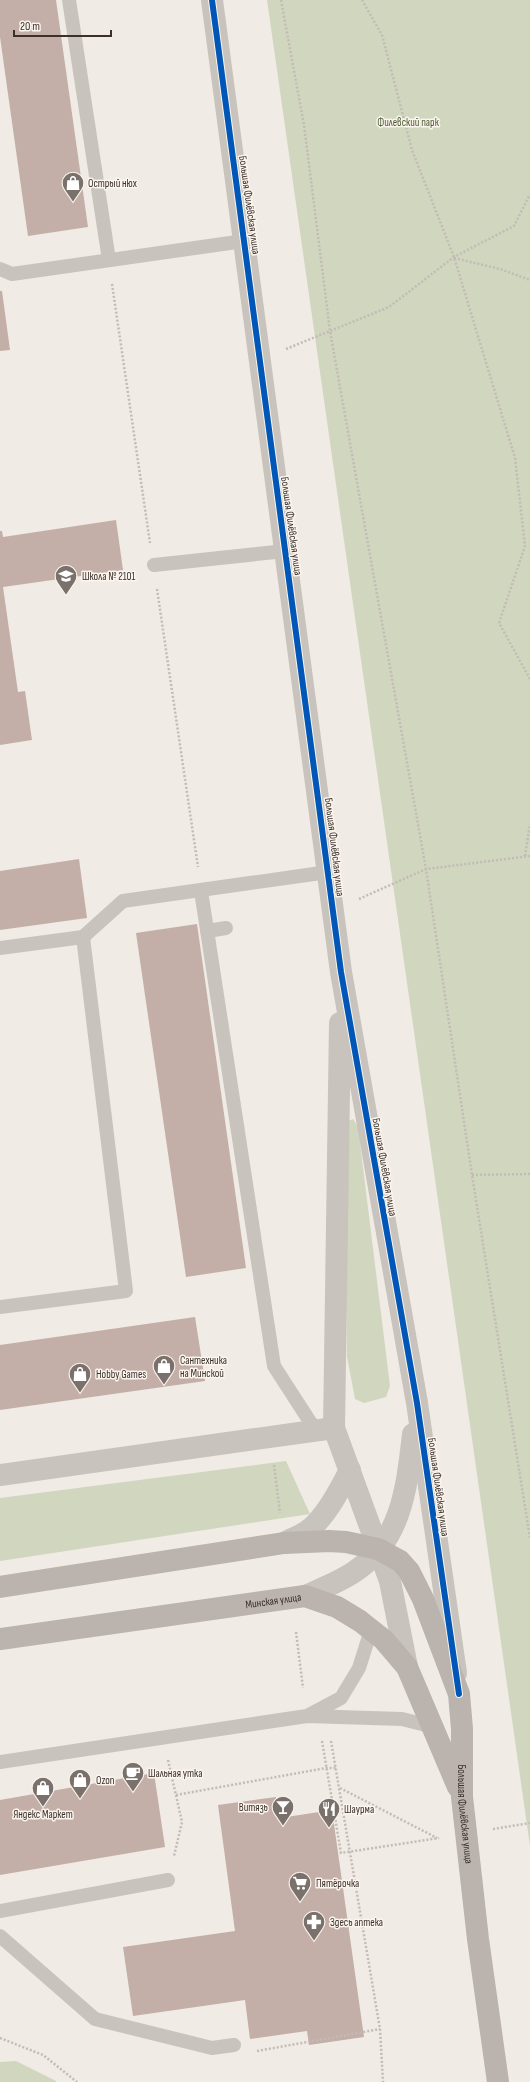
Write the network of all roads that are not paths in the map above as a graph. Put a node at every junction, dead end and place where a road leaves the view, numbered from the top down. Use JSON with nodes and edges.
{"nodes":[{"id":1,"x":69,"y":0,"type":"edge"},
{"id":2,"x":212,"y":0,"type":"edge"},
{"id":3,"x":244,"y":241,"type":"junction"},
{"id":4,"x":109,"y":260,"type":"junction"},
{"id":5,"x":0,"y":269,"type":"edge"},
{"id":6,"x":285,"y":551,"type":"junction"},
{"id":7,"x":154,"y":565,"type":"dead end"},
{"id":8,"x":328,"y":872,"type":"junction"},
{"id":9,"x":201,"y":891,"type":"junction"},
{"id":10,"x":226,"y":928,"type":"dead end"},
{"id":11,"x":207,"y":931,"type":"junction"},
{"id":12,"x":83,"y":937,"type":"junction"},
{"id":13,"x":0,"y":948,"type":"edge"},
{"id":14,"x":341,"y":972,"type":"junction"},
{"id":15,"x":0,"y":1307,"type":"edge"},
{"id":16,"x":417,"y":1403,"type":"junction"},
{"id":17,"x":325,"y":1429,"type":"junction"},
{"id":18,"x":350,"y":1470,"type":"junction"},
{"id":19,"x":0,"y":1475,"type":"edge"},
{"id":20,"x":284,"y":1543,"type":"junction"},
{"id":21,"x":378,"y":1549,"type":"junction"},
{"id":22,"x":0,"y":1587,"type":"edge"},
{"id":23,"x":305,"y":1596,"type":"junction"},
{"id":24,"x":371,"y":1630,"type":"junction"},
{"id":25,"x":0,"y":1639,"type":"edge"},
{"id":26,"x":407,"y":1667,"type":"junction"},
{"id":27,"x":459,"y":1694,"type":"junction"},
{"id":28,"x":307,"y":1716,"type":"junction"},
{"id":29,"x":434,"y":1726,"type":"junction"},
{"id":30,"x":0,"y":1762,"type":"edge"},
{"id":31,"x":462,"y":1798,"type":"junction"},
{"id":32,"x":168,"y":1880,"type":"road end"},
{"id":33,"x":0,"y":1911,"type":"edge"},
{"id":34,"x":0,"y":1936,"type":"edge"},
{"id":35,"x":234,"y":2045,"type":"road end"},
{"id":36,"x":498,"y":2082,"type":"edge"}],
"edges":[{"from":1,"to":4,"type":"lane"},
{"from":2,"to":3,"type":"street","name":"Большая Филёвская улица"},
{"from":3,"to":4,"type":"lane"},
{"from":3,"to":6,"type":"street","name":"Большая Филёвская улица"},
{"from":4,"to":5,"type":"lane"},
{"from":6,"to":7,"type":"lane"},
{"from":6,"to":8,"type":"street","name":"Большая Филёвская улица"},
{"from":8,"to":9,"type":"lane"},
{"from":8,"to":14,"type":"street","name":"Большая Филёвская улица"},
{"from":9,"to":11,"type":"lane"},
{"from":9,"to":12,"type":"lane"},
{"from":10,"to":11,"type":"lane"},
{"from":11,"to":17,"type":"lane"},
{"from":12,"to":13,"type":"lane"},
{"from":12,"to":15,"type":"lane"},
{"from":14,"to":16,"type":"street","name":"Большая Филёвская улица"},
{"from":14,"to":17,"type":"street","name":"Большая Филёвская улица"},
{"from":16,"to":21,"type":"street","name":"Большая Филёвская улица"},
{"from":16,"to":27,"type":"street","name":"Большая Филёвская улица"},
{"from":17,"to":18,"type":"street","name":"Большая Филёвская улица"},
{"from":17,"to":19,"type":"street"},
{"from":18,"to":20,"type":"street"},
{"from":18,"to":21,"type":"street","name":"Большая Филёвская улица"},
{"from":20,"to":21,"type":"main road"},
{"from":20,"to":22,"type":"main road"},
{"from":21,"to":23,"type":"street","name":"Большая Филёвская улица"},
{"from":21,"to":26,"type":"street","name":"Большая Филёвская улица"},
{"from":21,"to":27,"type":"main road"},
{"from":23,"to":24,"type":"main road","name":"Минская улица"},
{"from":23,"to":25,"type":"main road","name":"Минская улица"},
{"from":24,"to":26,"type":"main road","name":"Минская улица"},
{"from":24,"to":28,"type":"lane"},
{"from":26,"to":29,"type":"main road","name":"Минская улица"},
{"from":27,"to":31,"type":"main road","name":"Большая Филёвская улица"},
{"from":28,"to":29,"type":"lane"},
{"from":28,"to":30,"type":"lane"},
{"from":29,"to":31,"type":"main road","name":"Минская улица"},
{"from":31,"to":36,"type":"main road","name":"Большая Филёвская улица"},
{"from":32,"to":33,"type":"lane"},
{"from":34,"to":35,"type":"lane"}]}
